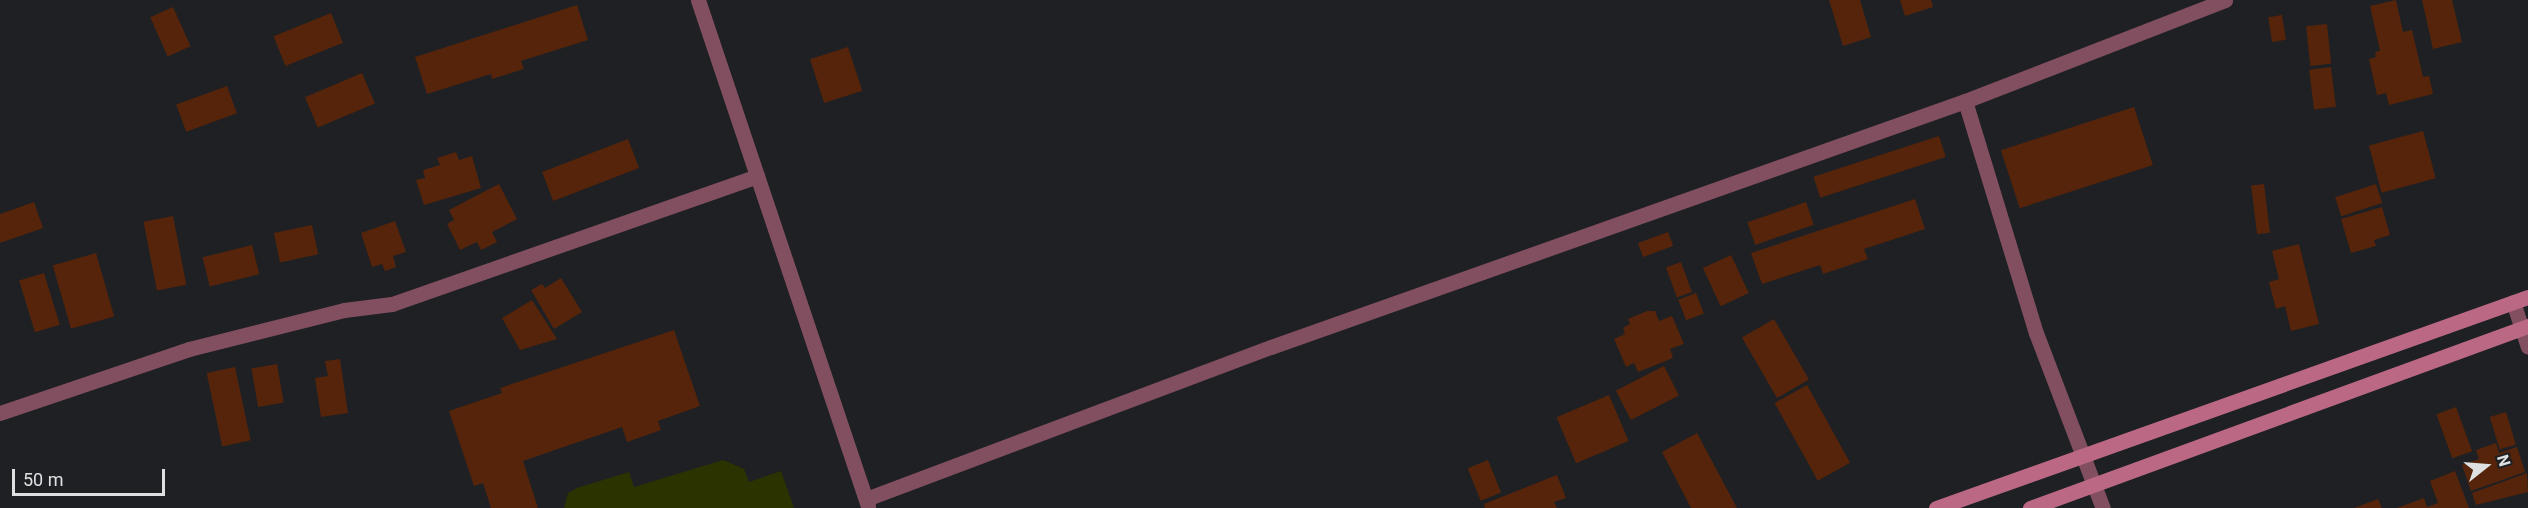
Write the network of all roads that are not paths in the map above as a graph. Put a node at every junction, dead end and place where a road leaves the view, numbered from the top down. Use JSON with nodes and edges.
{"nodes":[{"id":1,"x":698,"y":0,"type":"edge"},
{"id":2,"x":2225,"y":0,"type":"edge"},
{"id":3,"x":1965,"y":101,"type":"junction"},
{"id":4,"x":757,"y":176,"type":"junction"},
{"id":5,"x":2521,"y":300,"type":"edge"},
{"id":6,"x":2525,"y":327,"type":"edge"},
{"id":7,"x":2528,"y":347,"type":"edge"},
{"id":8,"x":0,"y":413,"type":"edge"},
{"id":9,"x":2083,"y":456,"type":"junction"},
{"id":10,"x":2095,"y":485,"type":"junction"},
{"id":11,"x":867,"y":503,"type":"edge"},
{"id":12,"x":1936,"y":508,"type":"edge"},
{"id":13,"x":2030,"y":508,"type":"edge"},
{"id":14,"x":2103,"y":508,"type":"edge"}],
"edges":[{"from":1,"to":4,"type":"street"},
{"from":2,"to":3,"type":"street"},
{"from":3,"to":9,"type":"street"},
{"from":3,"to":11,"type":"street"},
{"from":4,"to":8,"type":"street"},
{"from":4,"to":11,"type":"street"},
{"from":5,"to":6,"type":"street"},
{"from":5,"to":9,"type":"street"},
{"from":6,"to":7,"type":"street"},
{"from":6,"to":10,"type":"street"},
{"from":9,"to":10,"type":"street"},
{"from":9,"to":12,"type":"street"},
{"from":10,"to":13,"type":"street"},
{"from":10,"to":14,"type":"street"}]}
